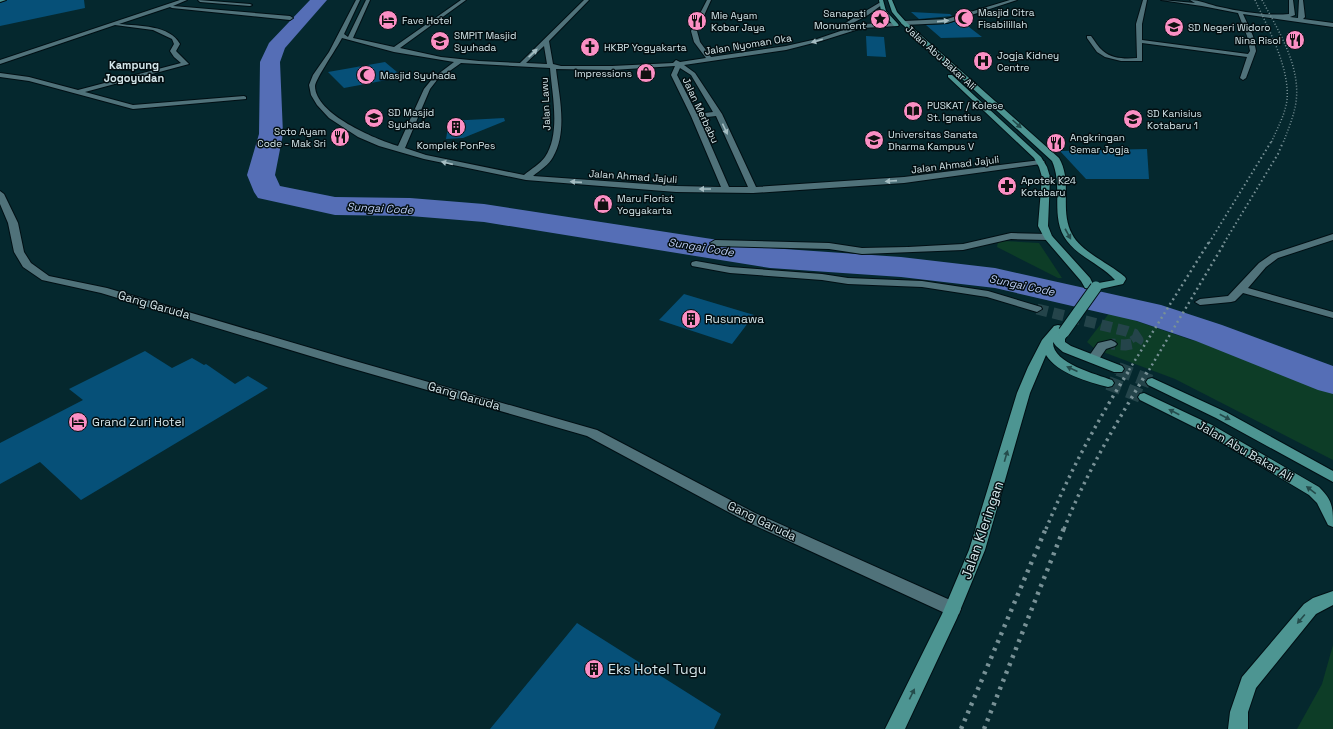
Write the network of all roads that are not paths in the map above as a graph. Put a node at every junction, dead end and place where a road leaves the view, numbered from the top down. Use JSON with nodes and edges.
{"nodes":[{"id":1,"x":4,"y":0,"type":"edge"},
{"id":2,"x":186,"y":0,"type":"edge"},
{"id":3,"x":358,"y":0,"type":"edge"},
{"id":4,"x":368,"y":0,"type":"edge"},
{"id":5,"x":464,"y":0,"type":"edge"},
{"id":6,"x":587,"y":0,"type":"edge"},
{"id":7,"x":709,"y":0,"type":"edge"},
{"id":8,"x":890,"y":0,"type":"edge"},
{"id":9,"x":1015,"y":0,"type":"edge"},
{"id":10,"x":1145,"y":0,"type":"edge"},
{"id":11,"x":1163,"y":0,"type":"edge"},
{"id":12,"x":1192,"y":0,"type":"edge"},
{"id":13,"x":1291,"y":0,"type":"edge"},
{"id":14,"x":1301,"y":0,"type":"edge"},
{"id":15,"x":0,"y":1,"type":"edge"},
{"id":16,"x":881,"y":2,"type":"edge"},
{"id":17,"x":250,"y":5,"type":"dead end"},
{"id":18,"x":166,"y":6,"type":"junction"},
{"id":19,"x":1211,"y":7,"type":"junction"},
{"id":20,"x":353,"y":9,"type":"junction"},
{"id":21,"x":363,"y":9,"type":"junction"},
{"id":22,"x":1240,"y":12,"type":"junction"},
{"id":23,"x":1276,"y":16,"type":"junction"},
{"id":24,"x":290,"y":18,"type":"dead end"},
{"id":25,"x":1300,"y":18,"type":"junction"},
{"id":26,"x":347,"y":19,"type":"junction"},
{"id":27,"x":358,"y":19,"type":"junction"},
{"id":28,"x":900,"y":24,"type":"junction"},
{"id":29,"x":1333,"y":24,"type":"edge"},
{"id":30,"x":112,"y":25,"type":"junction"},
{"id":31,"x":340,"y":34,"type":"junction"},
{"id":32,"x":1089,"y":37,"type":"dead end"},
{"id":33,"x":350,"y":39,"type":"junction"},
{"id":34,"x":546,"y":41,"type":"junction"},
{"id":35,"x":1140,"y":41,"type":"junction"},
{"id":36,"x":394,"y":50,"type":"junction"},
{"id":37,"x":1250,"y":56,"type":"junction"},
{"id":38,"x":708,"y":58,"type":"junction"},
{"id":39,"x":460,"y":61,"type":"junction"},
{"id":40,"x":0,"y":62,"type":"edge"},
{"id":41,"x":676,"y":62,"type":"junction"},
{"id":42,"x":520,"y":65,"type":"junction"},
{"id":43,"x":551,"y":66,"type":"junction"},
{"id":44,"x":0,"y":74,"type":"edge"},
{"id":45,"x":1243,"y":78,"type":"dead end"},
{"id":46,"x":77,"y":93,"type":"junction"},
{"id":47,"x":244,"y":98,"type":"dead end"},
{"id":48,"x":718,"y":114,"type":"junction"},
{"id":49,"x":695,"y":116,"type":"junction"},
{"id":50,"x":400,"y":150,"type":"junction"},
{"id":51,"x":1041,"y":162,"type":"junction"},
{"id":52,"x":526,"y":178,"type":"junction"},
{"id":53,"x":726,"y":189,"type":"junction"},
{"id":54,"x":753,"y":190,"type":"junction"},
{"id":55,"x":0,"y":194,"type":"edge"},
{"id":56,"x":1048,"y":236,"type":"junction"},
{"id":57,"x":1333,"y":237,"type":"edge"},
{"id":58,"x":715,"y":243,"type":"dead end"},
{"id":59,"x":696,"y":264,"type":"dead end"},
{"id":60,"x":1093,"y":287,"type":"junction"},
{"id":61,"x":1242,"y":289,"type":"junction"},
{"id":62,"x":1200,"y":302,"type":"dead end"},
{"id":63,"x":1037,"y":309,"type":"tunnel mouth"},
{"id":64,"x":1333,"y":315,"type":"edge"},
{"id":65,"x":1061,"y":330,"type":"junction"},
{"id":66,"x":1046,"y":342,"type":"junction"},
{"id":67,"x":1111,"y":344,"type":"tunnel mouth"},
{"id":68,"x":1093,"y":359,"type":"junction"},
{"id":69,"x":1118,"y":369,"type":"tunnel mouth"},
{"id":70,"x":1152,"y":382,"type":"tunnel mouth"},
{"id":71,"x":1108,"y":383,"type":"tunnel mouth"},
{"id":72,"x":1144,"y":397,"type":"tunnel mouth"},
{"id":73,"x":1333,"y":476,"type":"edge"},
{"id":74,"x":1333,"y":521,"type":"edge"},
{"id":75,"x":1333,"y":598,"type":"edge"},
{"id":76,"x":953,"y":609,"type":"junction"},
{"id":77,"x":895,"y":729,"type":"edge"},
{"id":78,"x":1238,"y":729,"type":"edge"}],
"edges":[{"from":1,"to":15,"type":"main road"},
{"from":2,"to":17,"type":"street"},
{"from":2,"to":18,"type":"street"},
{"from":3,"to":20,"type":"street"},
{"from":4,"to":21,"type":"street"},
{"from":5,"to":36,"type":"street"},
{"from":6,"to":34,"type":"street"},
{"from":7,"to":38,"type":"street"},
{"from":8,"to":28,"type":"main road","name":"Jalan Abu Bakar Ali"},
{"from":28,"to":9,"type":"street","name":"Jalan Nyoman Oka","one_way":true},
{"from":10,"to":35,"type":"street"},
{"from":11,"to":19,"type":"street"},
{"from":12,"to":19,"type":"street"},
{"from":13,"to":23,"type":"street"},
{"from":14,"to":25,"type":"street"},
{"from":16,"to":28,"type":"main road","name":"Jalan Abu Bakar Ali"},
{"from":16,"to":38,"type":"street","name":"Jalan Nyoman Oka"},
{"from":18,"to":24,"type":"street"},
{"from":18,"to":30,"type":"street"},
{"from":19,"to":22,"type":"street"},
{"from":20,"to":21,"type":"street"},
{"from":20,"to":26,"type":"street"},
{"from":21,"to":27,"type":"street"},
{"from":22,"to":23,"type":"street"},
{"from":22,"to":37,"type":"street"},
{"from":23,"to":25,"type":"street"},
{"from":25,"to":29,"type":"street"},
{"from":26,"to":27,"type":"street"},
{"from":26,"to":31,"type":"street"},
{"from":27,"to":33,"type":"street"},
{"from":28,"to":38,"type":"street","name":"Jalan Nyoman Oka","one_way":true},
{"from":28,"to":51,"type":"main road","name":"Jalan Abu Bakar Ali"},
{"from":28,"to":60,"type":"main road","name":"Jalan Abu Bakar Ali","one_way":true},
{"from":30,"to":40,"type":"street"},
{"from":30,"to":46,"type":"street"},
{"from":31,"to":33,"type":"street","name":"Jalan Nyoman Oka"},
{"from":31,"to":50,"type":"street","name":"Jalan Ahmad Jajuli"},
{"from":32,"to":35,"type":"street"},
{"from":33,"to":36,"type":"street","name":"Jalan Nyoman Oka"},
{"from":42,"to":34,"type":"street","one_way":true},
{"from":34,"to":43,"type":"street","name":"Jalan Lawu"},
{"from":35,"to":37,"type":"street"},
{"from":36,"to":39,"type":"street","name":"Jalan Nyoman Oka"},
{"from":37,"to":45,"type":"street"},
{"from":38,"to":41,"type":"street","name":"Jalan Nyoman Oka"},
{"from":39,"to":42,"type":"street","name":"Jalan Nyoman Oka"},
{"from":39,"to":50,"type":"street"},
{"from":41,"to":43,"type":"street","name":"Jalan Nyoman Oka"},
{"from":41,"to":48,"type":"street","name":"Jalan Merbabu"},
{"from":41,"to":49,"type":"street","name":"Jalan Merbabu"},
{"from":42,"to":43,"type":"street","name":"Jalan Nyoman Oka"},
{"from":43,"to":52,"type":"street","name":"Jalan Lawu"},
{"from":44,"to":46,"type":"street"},
{"from":46,"to":47,"type":"street"},
{"from":48,"to":49,"type":"street"},
{"from":48,"to":54,"type":"street","name":"Jalan Merbabu","one_way":true},
{"from":49,"to":53,"type":"street","name":"Jalan Merbabu"},
{"from":52,"to":50,"type":"street","name":"Jalan Ahmad Jajuli","one_way":true},
{"from":51,"to":54,"type":"street","name":"Jalan Ahmad Jajuli","one_way":true},
{"from":51,"to":56,"type":"main road","name":"Jalan Abu Bakar Ali"},
{"from":53,"to":52,"type":"street","name":"Jalan Ahmad Jajuli","one_way":true},
{"from":53,"to":54,"type":"street","name":"Jalan Ahmad Jajuli"},
{"from":55,"to":76,"type":"street","name":"Gang Garuda"},
{"from":56,"to":58,"type":"street"},
{"from":56,"to":60,"type":"main road","name":"Jalan Abu Bakar Ali"},
{"from":57,"to":61,"type":"street"},
{"from":59,"to":63,"type":"street"},
{"from":60,"to":65,"type":"main road","bridge":true},
{"from":61,"to":62,"type":"street"},
{"from":61,"to":64,"type":"street"},
{"from":65,"to":66,"type":"main road","name":"Jalan Kleringan"},
{"from":65,"to":68,"type":"main road"},
{"from":71,"to":66,"type":"main road","one_way":true},
{"from":76,"to":66,"type":"main road","name":"Jalan Kleringan","one_way":true},
{"from":67,"to":68,"type":"street"},
{"from":68,"to":69,"type":"main road"},
{"from":70,"to":73,"type":"main road","name":"Jalan Abu Bakar Ali","one_way":true},
{"from":74,"to":72,"type":"main road","name":"Jalan Abu Bakar Ali","one_way":true},
{"from":75,"to":78,"type":"main road","one_way":true},
{"from":77,"to":76,"type":"main road","name":"Jalan Kleringan","one_way":true}]}
